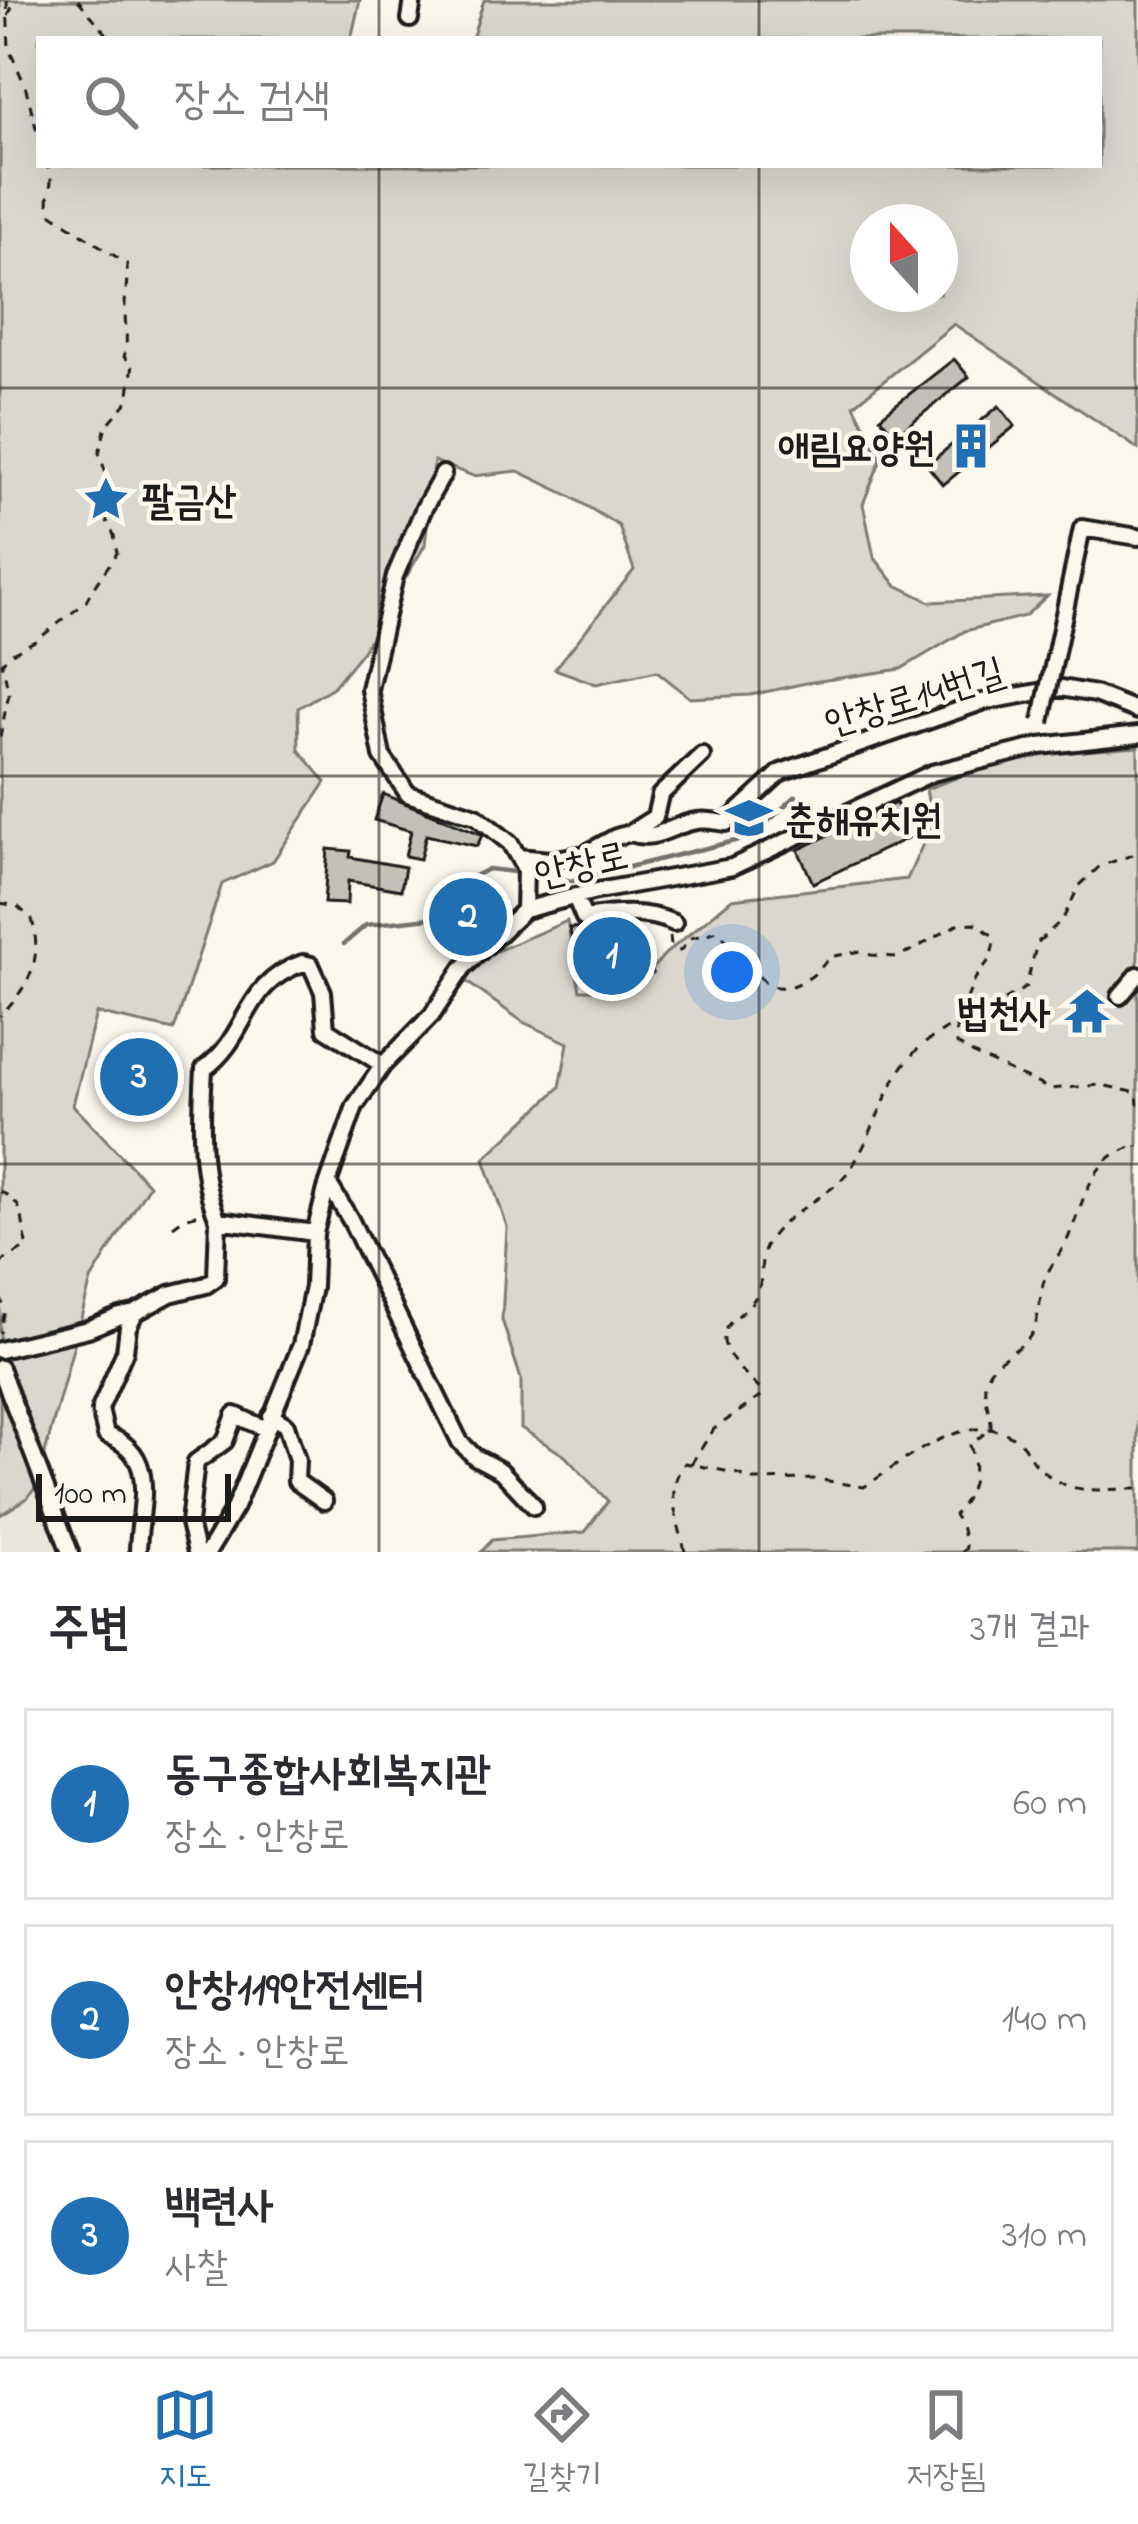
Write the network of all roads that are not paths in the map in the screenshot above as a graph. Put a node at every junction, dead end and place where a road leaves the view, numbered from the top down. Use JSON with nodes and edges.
{"nodes":[{"id":1,"x":413,"y":0,"type":"edge"},
{"id":2,"x":410,"y":19,"type":"dead end"},
{"id":3,"x":442,"y":474,"type":"dead end"},
{"id":4,"x":1138,"y":537,"type":"edge"},
{"id":5,"x":1138,"y":711,"type":"edge"},
{"id":6,"x":1138,"y":735,"type":"edge"},
{"id":7,"x":1040,"y":746,"type":"junction"},
{"id":8,"x":702,"y":755,"type":"dead end"},
{"id":9,"x":630,"y":833,"type":"junction"},
{"id":10,"x":518,"y":857,"type":"junction"},
{"id":11,"x":575,"y":896,"type":"junction"},
{"id":12,"x":524,"y":910,"type":"junction"},
{"id":13,"x":674,"y":922,"type":"road end"},
{"id":14,"x":1138,"y":975,"type":"edge"},
{"id":15,"x":1120,"y":996,"type":"dead end"},
{"id":16,"x":383,"y":1065,"type":"junction"},
{"id":17,"x":328,"y":1184,"type":"junction"},
{"id":18,"x":218,"y":1220,"type":"junction"},
{"id":19,"x":315,"y":1233,"type":"junction"},
{"id":20,"x":135,"y":1313,"type":"junction"},
{"id":21,"x":0,"y":1350,"type":"edge"},
{"id":22,"x":0,"y":1368,"type":"edge"},
{"id":23,"x":269,"y":1422,"type":"junction"},
{"id":24,"x":324,"y":1501,"type":"dead end"},
{"id":25,"x":534,"y":1506,"type":"dead end"},
{"id":26,"x":70,"y":1552,"type":"edge"},
{"id":27,"x":138,"y":1552,"type":"edge"},
{"id":28,"x":196,"y":1552,"type":"edge"},
{"id":29,"x":208,"y":1552,"type":"edge"}],
"edges":[{"from":1,"to":2,"type":"street"},
{"from":3,"to":10,"type":"street"},
{"from":4,"to":7,"type":"street","bridge":true},
{"from":5,"to":9,"type":"street","name":"안창로14번길"},
{"from":6,"to":7,"type":"street","name":"안창로"},
{"from":7,"to":11,"type":"street","name":"안창로"},
{"from":8,"to":9,"type":"street"},
{"from":9,"to":10,"type":"street"},
{"from":10,"to":12,"type":"street"},
{"from":11,"to":12,"type":"street","name":"안창로"},
{"from":11,"to":13,"type":"street"},
{"from":12,"to":16,"type":"street","name":"안창로"},
{"from":14,"to":15,"type":"street"},
{"from":16,"to":17,"type":"street","name":"안창로"},
{"from":16,"to":18,"type":"street"},
{"from":17,"to":19,"type":"street","name":"안창로"},
{"from":17,"to":25,"type":"street"},
{"from":18,"to":19,"type":"street"},
{"from":18,"to":20,"type":"street"},
{"from":19,"to":23,"type":"street","name":"안창로"},
{"from":20,"to":21,"type":"street"},
{"from":20,"to":27,"type":"street"},
{"from":22,"to":26,"type":"street"},
{"from":23,"to":24,"type":"street"},
{"from":23,"to":28,"type":"street"},
{"from":23,"to":29,"type":"street","name":"안창로"}]}
